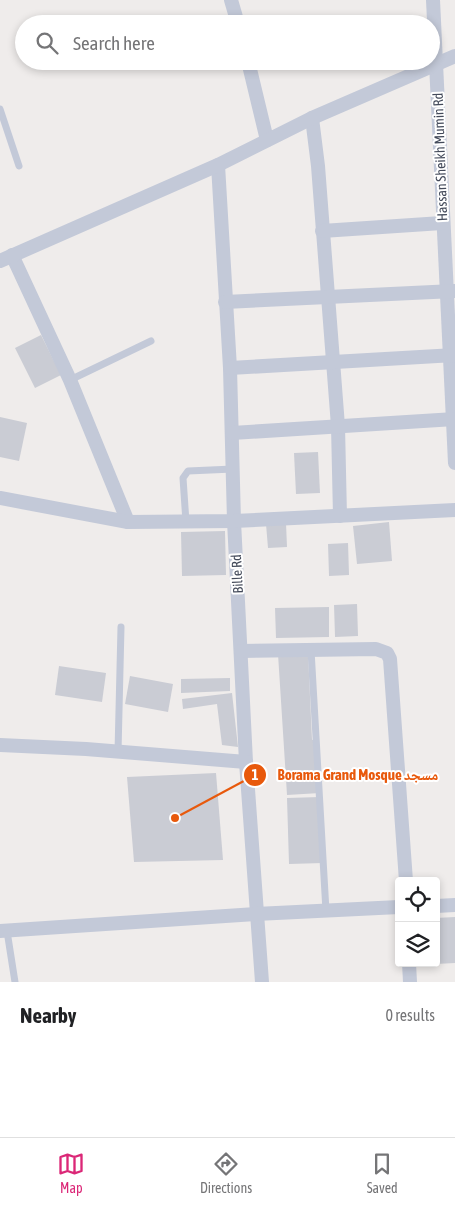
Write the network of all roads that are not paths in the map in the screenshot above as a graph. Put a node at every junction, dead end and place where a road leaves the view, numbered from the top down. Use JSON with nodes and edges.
{"nodes":[{"id":1,"x":231,"y":0,"type":"edge"},
{"id":2,"x":433,"y":0,"type":"edge"},
{"id":3,"x":235,"y":15,"type":"edge"},
{"id":4,"x":434,"y":15,"type":"edge"},
{"id":5,"x":455,"y":56,"type":"edge"},
{"id":6,"x":440,"y":63,"type":"edge"},
{"id":7,"x":250,"y":70,"type":"edge"},
{"id":8,"x":423,"y":70,"type":"edge"},
{"id":9,"x":437,"y":70,"type":"edge"},
{"id":10,"x":0,"y":109,"type":"edge"},
{"id":11,"x":312,"y":118,"type":"junction"},
{"id":12,"x":267,"y":140,"type":"junction"},
{"id":13,"x":218,"y":165,"type":"junction"},
{"id":14,"x":19,"y":166,"type":"dead end"},
{"id":15,"x":442,"y":223,"type":"junction"},
{"id":16,"x":322,"y":231,"type":"junction"},
{"id":17,"x":6,"y":258,"type":"edge"},
{"id":18,"x":451,"y":291,"type":"edge"},
{"id":19,"x":327,"y":297,"type":"junction"},
{"id":20,"x":225,"y":302,"type":"junction"},
{"id":21,"x":152,"y":341,"type":"dead end"},
{"id":22,"x":452,"y":356,"type":"edge"},
{"id":23,"x":332,"y":362,"type":"junction"},
{"id":24,"x":230,"y":368,"type":"junction"},
{"id":25,"x":70,"y":380,"type":"junction"},
{"id":26,"x":454,"y":419,"type":"edge"},
{"id":27,"x":338,"y":426,"type":"junction"},
{"id":28,"x":232,"y":433,"type":"junction"},
{"id":29,"x":455,"y":463,"type":"edge"},
{"id":30,"x":234,"y":469,"type":"junction"},
{"id":31,"x":0,"y":498,"type":"edge"},
{"id":32,"x":455,"y":510,"type":"edge"},
{"id":33,"x":340,"y":516,"type":"junction"},
{"id":34,"x":234,"y":521,"type":"junction"},
{"id":35,"x":128,"y":522,"type":"junction"},
{"id":36,"x":186,"y":523,"type":"junction"},
{"id":37,"x":121,"y":627,"type":"dead end"},
{"id":38,"x":312,"y":650,"type":"junction"},
{"id":39,"x":241,"y":651,"type":"junction"},
{"id":40,"x":0,"y":745,"type":"edge"},
{"id":41,"x":118,"y":752,"type":"junction"},
{"id":42,"x":246,"y":762,"type":"junction"},
{"id":43,"x":406,"y":877,"type":"edge"},
{"id":44,"x":455,"y":905,"type":"edge"},
{"id":45,"x":440,"y":906,"type":"edge"},
{"id":46,"x":395,"y":907,"type":"edge"},
{"id":47,"x":326,"y":911,"type":"junction"},
{"id":48,"x":256,"y":914,"type":"junction"},
{"id":49,"x":3,"y":931,"type":"edge"},
{"id":50,"x":409,"y":967,"type":"edge"},
{"id":51,"x":15,"y":982,"type":"edge"},
{"id":52,"x":262,"y":982,"type":"edge"},
{"id":53,"x":410,"y":982,"type":"edge"}],
"edges":[{"from":1,"to":3,"type":"street"},
{"from":2,"to":4,"type":"street","name":"Hassan Sheikh Mumin Rd"},
{"from":5,"to":6,"type":"street"},
{"from":7,"to":12,"type":"street"},
{"from":8,"to":11,"type":"street"},
{"from":9,"to":15,"type":"street","name":"Hassan Sheikh Mumin Rd"},
{"from":10,"to":14,"type":"lane"},
{"from":11,"to":12,"type":"street"},
{"from":11,"to":16,"type":"street"},
{"from":12,"to":13,"type":"street"},
{"from":13,"to":17,"type":"street"},
{"from":13,"to":20,"type":"street","name":"Bille Rd"},
{"from":15,"to":16,"type":"street"},
{"from":15,"to":18,"type":"street","name":"Hassan Sheikh Mumin Rd"},
{"from":16,"to":19,"type":"street"},
{"from":17,"to":25,"type":"street"},
{"from":18,"to":19,"type":"street"},
{"from":18,"to":22,"type":"street","name":"Hassan Sheikh Mumin Rd"},
{"from":19,"to":20,"type":"street"},
{"from":19,"to":23,"type":"street"},
{"from":20,"to":24,"type":"street","name":"Bille Rd"},
{"from":21,"to":25,"type":"lane"},
{"from":22,"to":23,"type":"street"},
{"from":22,"to":26,"type":"street","name":"Hassan Sheikh Mumin Rd"},
{"from":23,"to":24,"type":"street"},
{"from":23,"to":27,"type":"street"},
{"from":24,"to":28,"type":"street","name":"Bille Rd"},
{"from":25,"to":35,"type":"street"},
{"from":26,"to":27,"type":"street"},
{"from":26,"to":29,"type":"street","name":"Hassan Sheikh Mumin Rd"},
{"from":27,"to":28,"type":"street"},
{"from":27,"to":33,"type":"street"},
{"from":28,"to":30,"type":"street","name":"Bille Rd"},
{"from":30,"to":34,"type":"street","name":"Bille Rd"},
{"from":30,"to":36,"type":"lane"},
{"from":31,"to":35,"type":"street"},
{"from":32,"to":33,"type":"street"},
{"from":33,"to":34,"type":"street"},
{"from":34,"to":36,"type":"street"},
{"from":34,"to":39,"type":"street","name":"Bille Rd"},
{"from":35,"to":36,"type":"street"},
{"from":37,"to":41,"type":"lane"},
{"from":38,"to":39,"type":"street"},
{"from":38,"to":43,"type":"street"},
{"from":38,"to":47,"type":"lane"},
{"from":39,"to":42,"type":"street","name":"Bille Rd"},
{"from":40,"to":41,"type":"street"},
{"from":41,"to":42,"type":"street"},
{"from":42,"to":48,"type":"street","name":"Bille Rd"},
{"from":44,"to":45,"type":"street"},
{"from":46,"to":47,"type":"street"},
{"from":47,"to":48,"type":"street"},
{"from":48,"to":49,"type":"street"},
{"from":48,"to":52,"type":"street","name":"Bille Rd"},
{"from":49,"to":51,"type":"lane"},
{"from":50,"to":53,"type":"street"}]}
